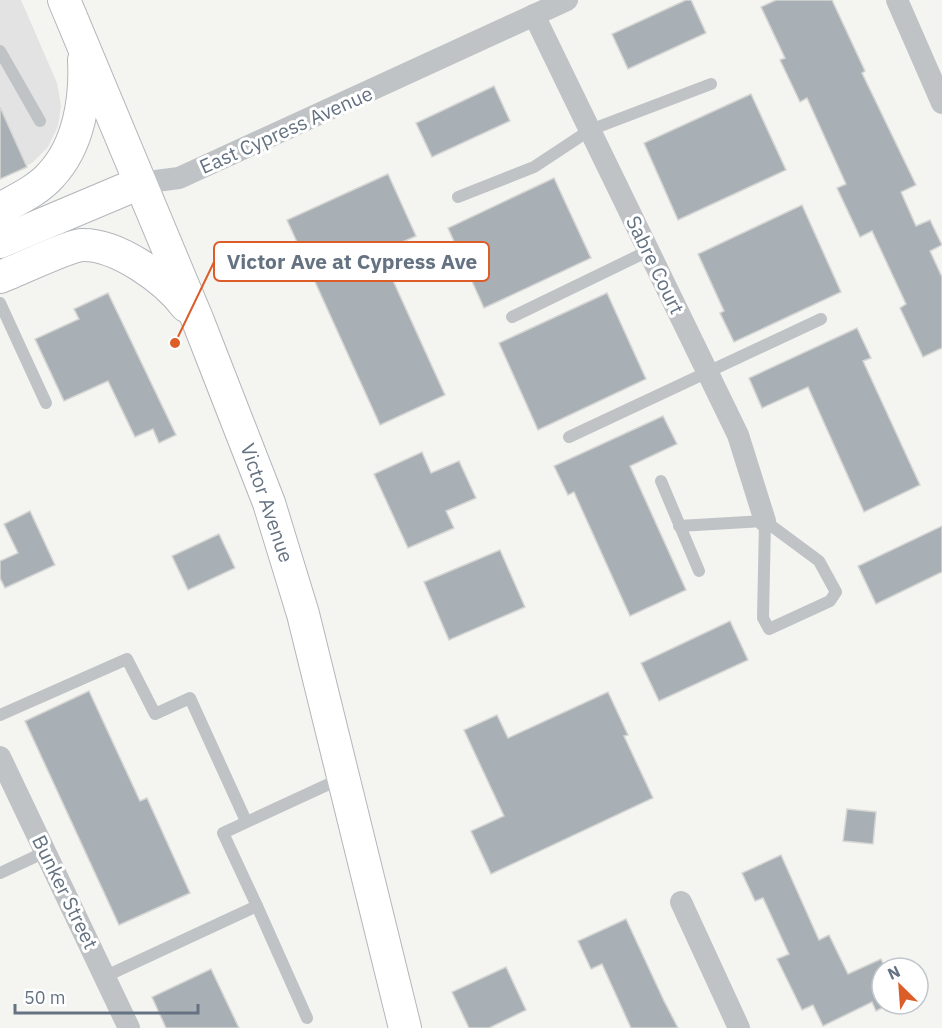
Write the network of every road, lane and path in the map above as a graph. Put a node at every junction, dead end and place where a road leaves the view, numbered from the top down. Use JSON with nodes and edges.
{"nodes":[{"id":1,"x":64,"y":0,"type":"edge"},
{"id":2,"x":567,"y":0,"type":"edge"},
{"id":3,"x":897,"y":0,"type":"edge"},
{"id":4,"x":534,"y":15,"type":"junction"},
{"id":5,"x":84,"y":47,"type":"junction"},
{"id":6,"x":2,"y":59,"type":"edge"},
{"id":7,"x":711,"y":84,"type":"dead end"},
{"id":8,"x":942,"y":103,"type":"edge"},
{"id":9,"x":40,"y":121,"type":"dead end"},
{"id":10,"x":590,"y":130,"type":"junction"},
{"id":11,"x":140,"y":183,"type":"junction"},
{"id":12,"x":458,"y":197,"type":"dead end"},
{"id":13,"x":0,"y":209,"type":"edge"},
{"id":14,"x":0,"y":242,"type":"edge"},
{"id":15,"x":648,"y":251,"type":"junction"},
{"id":16,"x":0,"y":277,"type":"edge"},
{"id":17,"x":0,"y":303,"type":"edge"},
{"id":18,"x":512,"y":317,"type":"dead end"},
{"id":19,"x":821,"y":319,"type":"dead end"},
{"id":20,"x":198,"y":321,"type":"junction"},
{"id":21,"x":708,"y":373,"type":"junction"},
{"id":22,"x":46,"y":403,"type":"dead end"},
{"id":23,"x":569,"y":437,"type":"dead end"},
{"id":24,"x":661,"y":481,"type":"dead end"},
{"id":25,"x":765,"y":521,"type":"junction"},
{"id":26,"x":679,"y":526,"type":"junction"},
{"id":27,"x":699,"y":572,"type":"dead end"},
{"id":28,"x":0,"y":716,"type":"edge"},
{"id":29,"x":0,"y":757,"type":"edge"},
{"id":30,"x":343,"y":778,"type":"junction"},
{"id":31,"x":246,"y":821,"type":"junction"},
{"id":32,"x":45,"y":852,"type":"junction"},
{"id":33,"x":0,"y":873,"type":"edge"},
{"id":34,"x":681,"y":902,"type":"dead end"},
{"id":35,"x":257,"y":906,"type":"junction"},
{"id":36,"x":106,"y":976,"type":"junction"},
{"id":37,"x":307,"y":1018,"type":"dead end"},
{"id":38,"x":129,"y":1028,"type":"edge"},
{"id":39,"x":405,"y":1028,"type":"edge"},
{"id":40,"x":739,"y":1028,"type":"edge"}],
"edges":[{"from":1,"to":5,"type":"main road","name":"Victor Avenue"},
{"from":2,"to":4,"type":"street","name":"East Cypress Avenue"},
{"from":3,"to":8,"type":"street"},
{"from":4,"to":10,"type":"street","name":"Sabre Court"},
{"from":4,"to":11,"type":"street","name":"East Cypress Avenue"},
{"from":5,"to":11,"type":"main road","name":"Victor Avenue"},
{"from":5,"to":13,"type":"main road"},
{"from":6,"to":9,"type":"lane"},
{"from":7,"to":10,"type":"lane"},
{"from":10,"to":12,"type":"lane"},
{"from":10,"to":15,"type":"street","name":"Sabre Court"},
{"from":11,"to":14,"type":"main road","name":"East Cypress Avenue"},
{"from":11,"to":20,"type":"main road","name":"Victor Avenue"},
{"from":15,"to":18,"type":"lane"},
{"from":15,"to":21,"type":"street","name":"Sabre Court"},
{"from":16,"to":20,"type":"main road"},
{"from":17,"to":22,"type":"lane"},
{"from":19,"to":21,"type":"lane"},
{"from":20,"to":30,"type":"main road","name":"Victor Avenue"},
{"from":21,"to":23,"type":"lane"},
{"from":21,"to":25,"type":"street","name":"Sabre Court"},
{"from":24,"to":26,"type":"lane"},
{"from":25,"to":25,"type":"lane"},
{"from":25,"to":26,"type":"lane"},
{"from":26,"to":27,"type":"lane"},
{"from":28,"to":31,"type":"lane"},
{"from":29,"to":32,"type":"street","name":"Bunker Street"},
{"from":30,"to":31,"type":"lane"},
{"from":30,"to":39,"type":"main road","name":"Victor Avenue"},
{"from":31,"to":35,"type":"lane"},
{"from":32,"to":33,"type":"lane"},
{"from":32,"to":36,"type":"street","name":"Bunker Street"},
{"from":34,"to":40,"type":"street"},
{"from":35,"to":36,"type":"lane"},
{"from":35,"to":37,"type":"lane"},
{"from":36,"to":38,"type":"street","name":"Bunker Street"}]}
